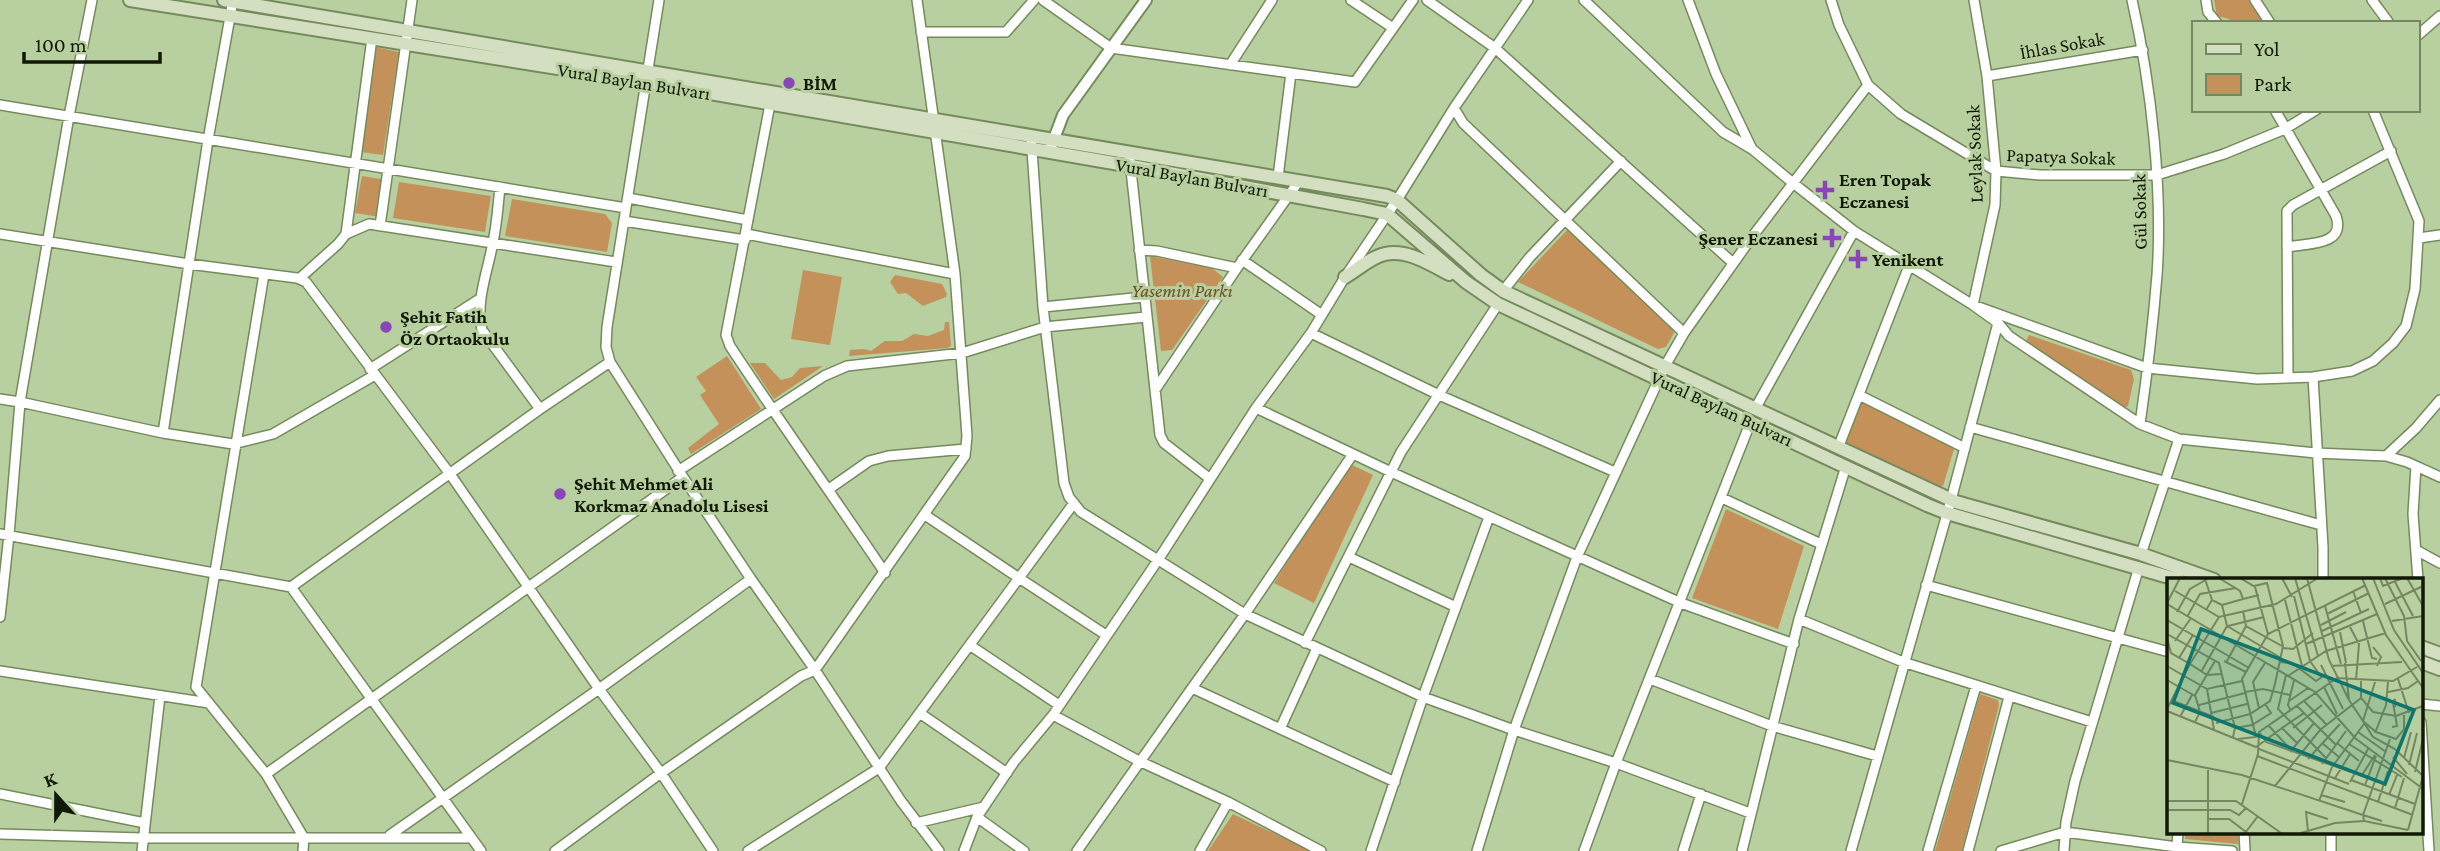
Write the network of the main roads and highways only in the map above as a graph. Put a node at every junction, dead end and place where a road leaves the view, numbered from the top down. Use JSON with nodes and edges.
{"nodes":[{"id":1,"x":130,"y":0,"type":"edge"},
{"id":2,"x":230,"y":0,"type":"edge"},
{"id":3,"x":407,"y":38,"type":"junction"},
{"id":4,"x":936,"y":126,"type":"junction"},
{"id":5,"x":1051,"y":146,"type":"junction"},
{"id":6,"x":1130,"y":159,"type":"junction"},
{"id":7,"x":1345,"y":277,"type":"road end"},
{"id":8,"x":1466,"y":282,"type":"junction"},
{"id":9,"x":1662,"y":372,"type":"junction"},
{"id":10,"x":1753,"y":415,"type":"junction"},
{"id":11,"x":1949,"y":506,"type":"junction"},
{"id":12,"x":2140,"y":560,"type":"junction"},
{"id":13,"x":2175,"y":578,"type":"edge"},
{"id":14,"x":2207,"y":578,"type":"edge"},
{"id":15,"x":2422,"y":647,"type":"edge"},
{"id":16,"x":2440,"y":654,"type":"edge"},
{"id":17,"x":2422,"y":662,"type":"edge"},
{"id":18,"x":2440,"y":669,"type":"edge"}],
"edges":[{"from":1,"to":3,"type":"main road","name":"Vural Baylan Bulvarı"},
{"from":2,"to":3,"type":"main road","name":"Vural Baylan Bulvarı"},
{"from":3,"to":4,"type":"main road","name":"Vural Baylan Bulvarı"},
{"from":4,"to":5,"type":"main road","name":"Vural Baylan Bulvarı"},
{"from":4,"to":5,"type":"main road","name":"Vural Baylan Bulvarı"},
{"from":5,"to":6,"type":"main road","name":"Vural Baylan Bulvarı"},
{"from":6,"to":8,"type":"main road","name":"Vural Baylan Bulvarı"},
{"from":6,"to":9,"type":"main road","name":"Vural Baylan Bulvarı"},
{"from":7,"to":8,"type":"main road"},
{"from":8,"to":9,"type":"main road","name":"Vural Baylan Bulvarı"},
{"from":9,"to":10,"type":"main road","name":"Vural Baylan Bulvarı"},
{"from":10,"to":11,"type":"main road","name":"Vural Baylan Bulvarı"},
{"from":10,"to":11,"type":"main road","name":"Vural Baylan Bulvarı"},
{"from":11,"to":12,"type":"main road","name":"Vural Baylan Bulvarı"},
{"from":12,"to":13,"type":"main road","name":"Vural Baylan Bulvarı"},
{"from":12,"to":14,"type":"main road","name":"Vural Baylan Bulvarı"},
{"from":15,"to":16,"type":"main road"},
{"from":17,"to":18,"type":"main road"}]}
